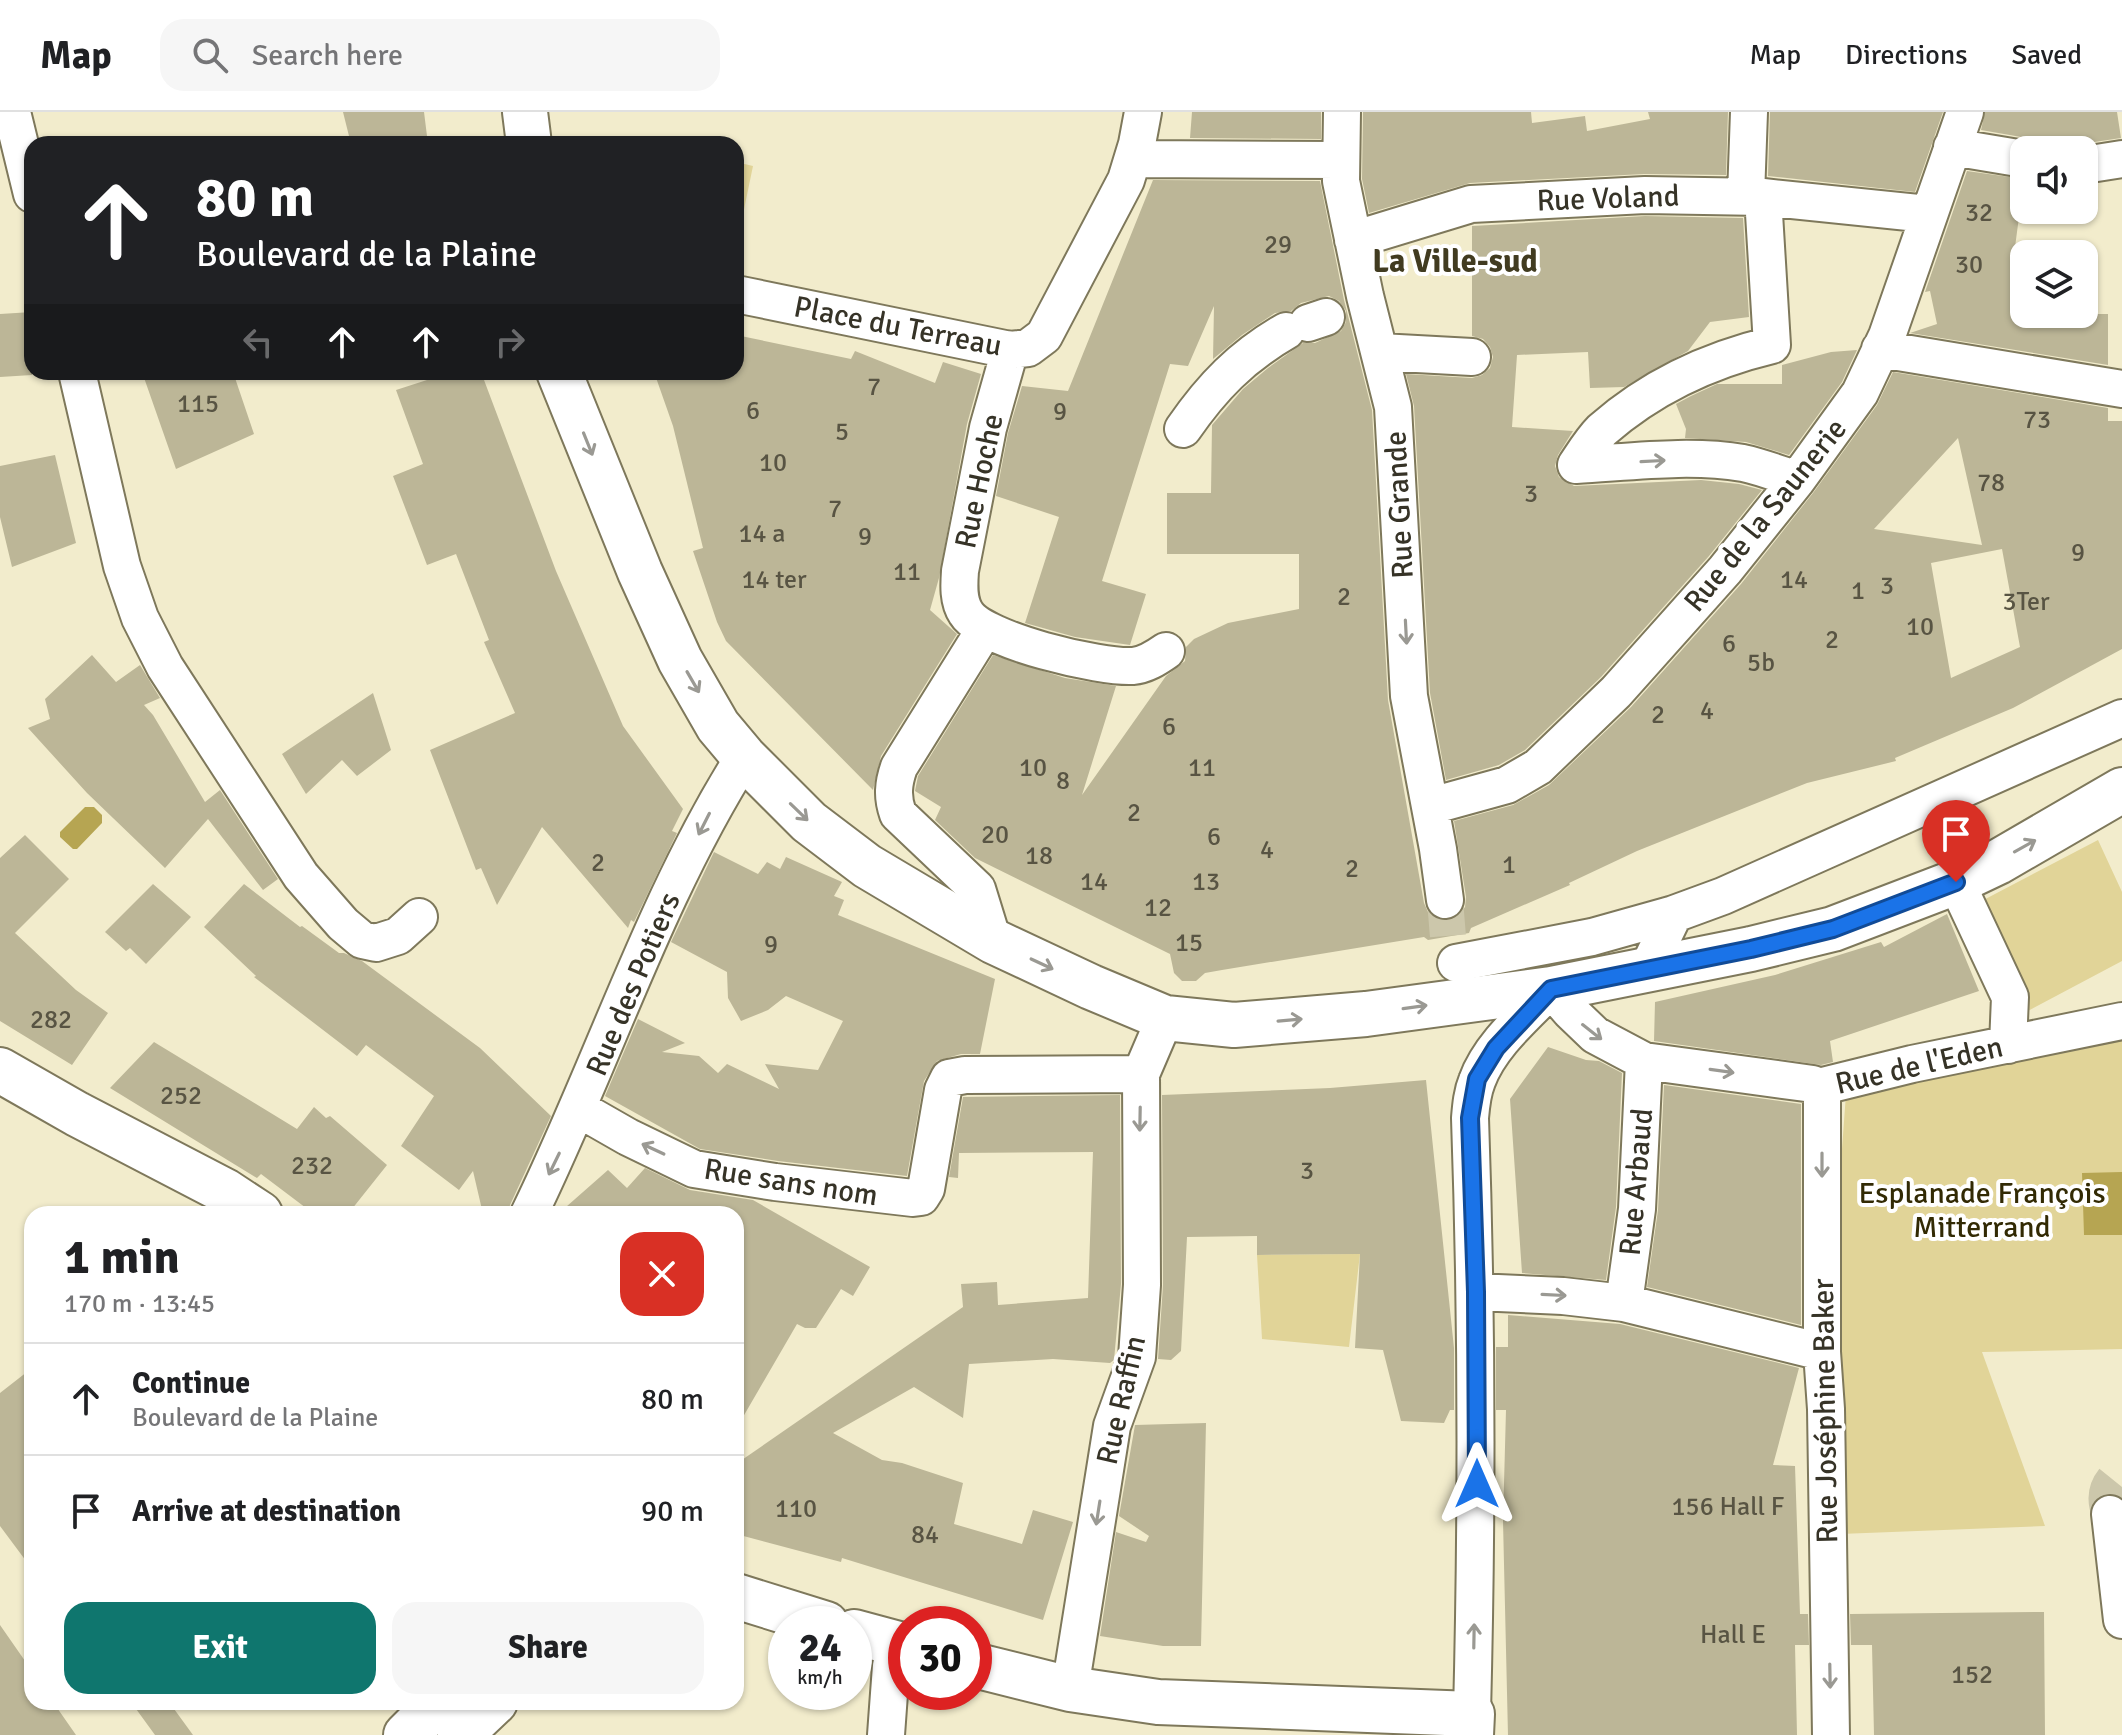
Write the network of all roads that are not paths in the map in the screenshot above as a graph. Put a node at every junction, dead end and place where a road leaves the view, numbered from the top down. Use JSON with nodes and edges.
{"nodes":[{"id":1,"x":12,"y":112,"type":"edge"},
{"id":2,"x":525,"y":112,"type":"edge"},
{"id":3,"x":1143,"y":112,"type":"edge"},
{"id":4,"x":1342,"y":112,"type":"edge"},
{"id":5,"x":1749,"y":112,"type":"edge"},
{"id":6,"x":1965,"y":112,"type":"edge"},
{"id":7,"x":528,"y":136,"type":"edge"},
{"id":8,"x":1952,"y":147,"type":"junction"},
{"id":9,"x":2010,"y":157,"type":"edge"},
{"id":10,"x":1133,"y":159,"type":"junction"},
{"id":11,"x":2122,"y":159,"type":"edge"},
{"id":12,"x":1340,"y":160,"type":"junction"},
{"id":13,"x":24,"y":161,"type":"edge"},
{"id":14,"x":2098,"y":163,"type":"edge"},
{"id":15,"x":1754,"y":196,"type":"junction"},
{"id":16,"x":1928,"y":214,"type":"junction"},
{"id":17,"x":1353,"y":240,"type":"junction"},
{"id":18,"x":744,"y":296,"type":"edge"},
{"id":19,"x":1329,"y":317,"type":"junction"},
{"id":20,"x":1880,"y":349,"type":"junction"},
{"id":21,"x":1010,"y":350,"type":"junction"},
{"id":22,"x":1380,"y":352,"type":"junction"},
{"id":23,"x":1472,"y":357,"type":"dead end"},
{"id":24,"x":79,"y":380,"type":"edge"},
{"id":25,"x":562,"y":380,"type":"edge"},
{"id":26,"x":2122,"y":389,"type":"edge"},
{"id":27,"x":1183,"y":429,"type":"dead end"},
{"id":28,"x":1797,"y":480,"type":"junction"},
{"id":29,"x":975,"y":621,"type":"junction"},
{"id":30,"x":1166,"y":651,"type":"dead end"},
{"id":31,"x":2122,"y":718,"type":"edge"},
{"id":32,"x":744,"y":757,"type":"junction"},
{"id":33,"x":2115,"y":797,"type":"edge"},
{"id":34,"x":1431,"y":806,"type":"junction"},
{"id":35,"x":1956,"y":882,"type":"junction"},
{"id":36,"x":1445,"y":900,"type":"tunnel mouth"},
{"id":37,"x":1674,"y":914,"type":"junction"},
{"id":38,"x":419,"y":917,"type":"dead end"},
{"id":39,"x":993,"y":941,"type":"junction"},
{"id":40,"x":1456,"y":967,"type":"junction"},
{"id":41,"x":1648,"y":968,"type":"junction"},
{"id":42,"x":1551,"y":989,"type":"junction"},
{"id":43,"x":1165,"y":1018,"type":"junction"},
{"id":44,"x":2122,"y":1021,"type":"edge"},
{"id":45,"x":2008,"y":1045,"type":"junction"},
{"id":46,"x":1644,"y":1061,"type":"junction"},
{"id":47,"x":0,"y":1070,"type":"edge"},
{"id":48,"x":1141,"y":1074,"type":"junction"},
{"id":49,"x":1819,"y":1087,"type":"junction"},
{"id":50,"x":579,"y":1109,"type":"junction"},
{"id":51,"x":248,"y":1206,"type":"edge"},
{"id":52,"x":533,"y":1206,"type":"edge"},
{"id":53,"x":1476,"y":1292,"type":"junction"},
{"id":54,"x":1624,"y":1303,"type":"junction"},
{"id":55,"x":1822,"y":1352,"type":"junction"},
{"id":56,"x":2116,"y":1519,"type":"tunnel mouth"},
{"id":57,"x":748,"y":1603,"type":"edge"},
{"id":58,"x":2122,"y":1607,"type":"edge"},
{"id":59,"x":768,"y":1608,"type":"edge"},
{"id":60,"x":2122,"y":1620,"type":"edge"},
{"id":61,"x":992,"y":1670,"type":"edge"},
{"id":62,"x":1070,"y":1689,"type":"junction"},
{"id":63,"x":888,"y":1707,"type":"edge"},
{"id":64,"x":431,"y":1710,"type":"edge"},
{"id":65,"x":487,"y":1710,"type":"edge"},
{"id":66,"x":1472,"y":1724,"type":"edge"},
{"id":67,"x":406,"y":1735,"type":"edge"},
{"id":68,"x":460,"y":1735,"type":"edge"},
{"id":69,"x":886,"y":1735,"type":"edge"},
{"id":70,"x":1831,"y":1735,"type":"edge"}],
"edges":[{"from":1,"to":13,"type":"street"},
{"from":2,"to":7,"type":"street"},
{"from":3,"to":10,"type":"street","name":"Place du Terreau"},
{"from":4,"to":12,"type":"street","name":"Rue Grande"},
{"from":5,"to":15,"type":"street"},
{"from":6,"to":8,"type":"street","name":"Rue de la Saunerie"},
{"from":8,"to":9,"type":"street"},
{"from":8,"to":16,"type":"street","name":"Rue de la Saunerie"},
{"from":10,"to":12,"type":"street"},
{"from":10,"to":21,"type":"street","name":"Place du Terreau"},
{"from":11,"to":14,"type":"street"},
{"from":12,"to":17,"type":"street","name":"Rue Grande"},
{"from":15,"to":16,"type":"street","name":"Rue Voland"},
{"from":15,"to":17,"type":"street","name":"Rue Voland"},
{"from":15,"to":28,"type":"street","one_way":true},
{"from":16,"to":20,"type":"street","name":"Rue de la Saunerie"},
{"from":17,"to":19,"type":"street","name":"Rue Grande"},
{"from":18,"to":21,"type":"street","name":"Place du Terreau"},
{"from":19,"to":22,"type":"street","name":"Rue Grande"},
{"from":19,"to":27,"type":"street"},
{"from":20,"to":26,"type":"street"},
{"from":20,"to":28,"type":"street","name":"Rue de la Saunerie"},
{"from":21,"to":29,"type":"street","name":"Rue Hoche"},
{"from":22,"to":23,"type":"street"},
{"from":22,"to":34,"type":"street","name":"Rue Grande","one_way":true},
{"from":24,"to":38,"type":"street"},
{"from":25,"to":32,"type":"street","one_way":true},
{"from":28,"to":34,"type":"street","name":"Rue de la Saunerie"},
{"from":29,"to":30,"type":"street"},
{"from":29,"to":39,"type":"street"},
{"from":31,"to":37,"type":"street"},
{"from":32,"to":39,"type":"street","one_way":true},
{"from":32,"to":50,"type":"street","name":"Rue des Potiers","one_way":true},
{"from":35,"to":33,"type":"street","one_way":true},
{"from":34,"to":36,"type":"street","name":"Rue Grande"},
{"from":35,"to":41,"type":"street"},
{"from":35,"to":45,"type":"street"},
{"from":37,"to":40,"type":"street"},
{"from":37,"to":41,"type":"street"},
{"from":39,"to":43,"type":"street","one_way":true},
{"from":40,"to":42,"type":"street"},
{"from":43,"to":40,"type":"street","one_way":true},
{"from":41,"to":42,"type":"street"},
{"from":42,"to":46,"type":"street","name":"Rue de l'Eden","one_way":true},
{"from":42,"to":53,"type":"street"},
{"from":43,"to":48,"type":"street","name":"Rue Raffin"},
{"from":44,"to":45,"type":"street","name":"Rue de l'Eden"},
{"from":45,"to":49,"type":"street","name":"Rue de l'Eden"},
{"from":46,"to":49,"type":"street","name":"Rue de l'Eden","one_way":true},
{"from":46,"to":54,"type":"street","name":"Rue Arbaud"},
{"from":47,"to":51,"type":"street"},
{"from":48,"to":50,"type":"street","name":"Rue sans nom","one_way":true},
{"from":48,"to":62,"type":"street","name":"Rue Raffin","one_way":true},
{"from":49,"to":55,"type":"street","name":"Rue Joséphine Baker","one_way":true},
{"from":50,"to":52,"type":"street","name":"Rue des Potiers","one_way":true},
{"from":53,"to":54,"type":"street","one_way":true},
{"from":66,"to":53,"type":"street","one_way":true},
{"from":54,"to":55,"type":"street"},
{"from":55,"to":70,"type":"street","name":"Rue Joséphine Baker","one_way":true},
{"from":56,"to":58,"type":"street"},
{"from":57,"to":59,"type":"street"},
{"from":58,"to":60,"type":"street"},
{"from":61,"to":62,"type":"street"},
{"from":62,"to":66,"type":"street"},
{"from":63,"to":69,"type":"street"},
{"from":64,"to":67,"type":"street"},
{"from":65,"to":68,"type":"street"}]}
